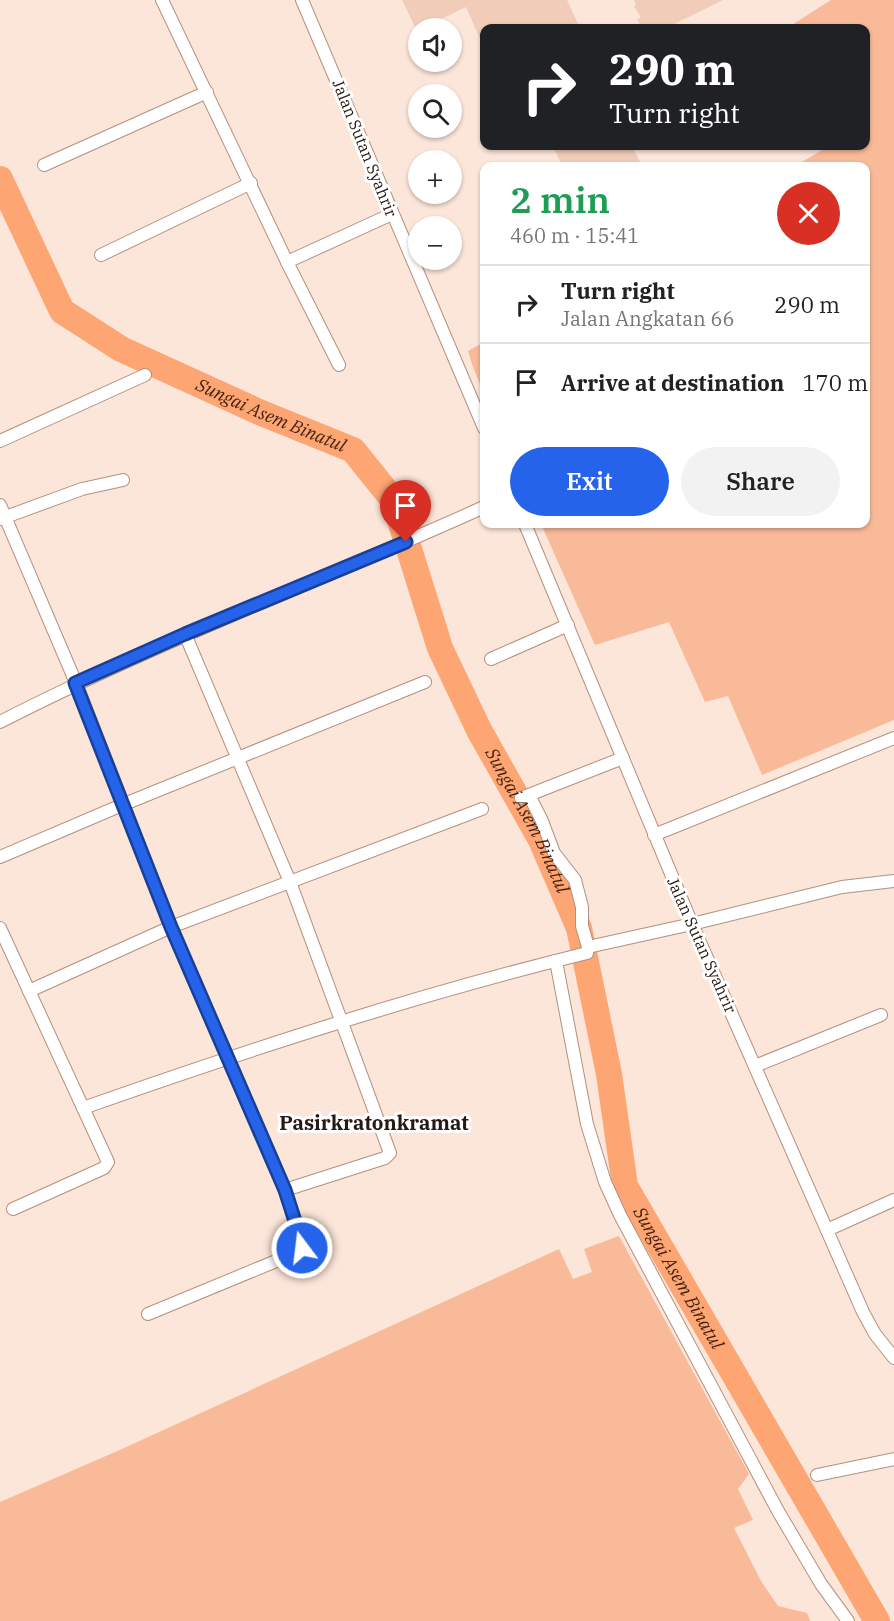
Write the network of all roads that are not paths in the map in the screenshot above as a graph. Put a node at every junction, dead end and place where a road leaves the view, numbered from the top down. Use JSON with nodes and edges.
{"nodes":[{"id":1,"x":162,"y":0,"type":"edge"},
{"id":2,"x":302,"y":0,"type":"edge"},
{"id":3,"x":207,"y":92,"type":"junction"},
{"id":4,"x":44,"y":165,"type":"dead end"},
{"id":5,"x":251,"y":183,"type":"junction"},
{"id":6,"x":392,"y":214,"type":"junction"},
{"id":7,"x":101,"y":255,"type":"dead end"},
{"id":8,"x":287,"y":261,"type":"junction"},
{"id":9,"x":339,"y":364,"type":"dead end"},
{"id":10,"x":145,"y":375,"type":"dead end"},
{"id":11,"x":480,"y":419,"type":"edge"},
{"id":12,"x":0,"y":441,"type":"edge"},
{"id":13,"x":123,"y":480,"type":"dead end"},
{"id":14,"x":480,"y":509,"type":"edge"},
{"id":15,"x":2,"y":513,"type":"edge"},
{"id":16,"x":527,"y":528,"type":"edge"},
{"id":17,"x":568,"y":625,"type":"junction"},
{"id":18,"x":185,"y":634,"type":"junction"},
{"id":19,"x":491,"y":659,"type":"dead end"},
{"id":20,"x":425,"y":682,"type":"dead end"},
{"id":21,"x":75,"y":683,"type":"junction"},
{"id":22,"x":0,"y":722,"type":"edge"},
{"id":23,"x":894,"y":738,"type":"edge"},
{"id":24,"x":237,"y":758,"type":"junction"},
{"id":25,"x":623,"y":758,"type":"junction"},
{"id":26,"x":122,"y":805,"type":"junction"},
{"id":27,"x":482,"y":809,"type":"dead end"},
{"id":28,"x":654,"y":835,"type":"junction"},
{"id":29,"x":0,"y":857,"type":"edge"},
{"id":30,"x":894,"y":880,"type":"edge"},
{"id":31,"x":290,"y":882,"type":"junction"},
{"id":32,"x":692,"y":924,"type":"junction"},
{"id":33,"x":171,"y":927,"type":"junction"},
{"id":34,"x":0,"y":928,"type":"edge"},
{"id":35,"x":587,"y":950,"type":"junction"},
{"id":36,"x":558,"y":960,"type":"junction"},
{"id":37,"x":29,"y":991,"type":"junction"},
{"id":38,"x":881,"y":1015,"type":"dead end"},
{"id":39,"x":342,"y":1022,"type":"junction"},
{"id":40,"x":228,"y":1057,"type":"junction"},
{"id":41,"x":755,"y":1066,"type":"junction"},
{"id":42,"x":83,"y":1108,"type":"junction"},
{"id":43,"x":285,"y":1190,"type":"junction"},
{"id":44,"x":894,"y":1200,"type":"edge"},
{"id":45,"x":14,"y":1209,"type":"dead end"},
{"id":46,"x":827,"y":1230,"type":"junction"},
{"id":47,"x":148,"y":1314,"type":"dead end"},
{"id":48,"x":894,"y":1358,"type":"edge"},
{"id":49,"x":894,"y":1459,"type":"edge"},
{"id":50,"x":818,"y":1475,"type":"dead end"},
{"id":51,"x":848,"y":1621,"type":"edge"}],
"edges":[{"from":1,"to":3,"type":"street"},
{"from":2,"to":6,"type":"street","name":"Jalan Sutan Syahrir"},
{"from":3,"to":4,"type":"street"},
{"from":3,"to":5,"type":"street"},
{"from":5,"to":7,"type":"street"},
{"from":5,"to":8,"type":"street"},
{"from":6,"to":8,"type":"street"},
{"from":6,"to":11,"type":"street","name":"Jalan Sutan Syahrir"},
{"from":8,"to":9,"type":"street"},
{"from":10,"to":12,"type":"street"},
{"from":13,"to":15,"type":"street"},
{"from":14,"to":18,"type":"street"},
{"from":15,"to":21,"type":"street"},
{"from":16,"to":17,"type":"street","name":"Jalan Sutan Syahrir"},
{"from":17,"to":19,"type":"street"},
{"from":17,"to":25,"type":"street","name":"Jalan Sutan Syahrir"},
{"from":18,"to":21,"type":"street"},
{"from":18,"to":24,"type":"street"},
{"from":20,"to":24,"type":"street"},
{"from":21,"to":22,"type":"street"},
{"from":21,"to":26,"type":"street"},
{"from":23,"to":28,"type":"street"},
{"from":24,"to":26,"type":"street"},
{"from":24,"to":31,"type":"street"},
{"from":25,"to":28,"type":"street","name":"Jalan Sutan Syahrir"},
{"from":25,"to":35,"type":"street"},
{"from":26,"to":29,"type":"street"},
{"from":26,"to":33,"type":"street"},
{"from":27,"to":31,"type":"street"},
{"from":28,"to":32,"type":"street","name":"Jalan Sutan Syahrir"},
{"from":30,"to":32,"type":"street"},
{"from":31,"to":33,"type":"street"},
{"from":31,"to":39,"type":"street"},
{"from":32,"to":35,"type":"street"},
{"from":32,"to":41,"type":"street","name":"Jalan Sutan Syahrir"},
{"from":33,"to":37,"type":"street"},
{"from":33,"to":40,"type":"street"},
{"from":34,"to":37,"type":"street"},
{"from":35,"to":36,"type":"street"},
{"from":36,"to":39,"type":"street"},
{"from":36,"to":51,"type":"street"},
{"from":37,"to":42,"type":"street"},
{"from":38,"to":41,"type":"street"},
{"from":39,"to":40,"type":"street"},
{"from":39,"to":43,"type":"street"},
{"from":40,"to":42,"type":"street"},
{"from":40,"to":43,"type":"street"},
{"from":41,"to":46,"type":"street","name":"Jalan Sutan Syahrir"},
{"from":42,"to":45,"type":"street"},
{"from":43,"to":47,"type":"street"},
{"from":44,"to":46,"type":"street"},
{"from":46,"to":48,"type":"street","name":"Jalan Sutan Syahrir"},
{"from":49,"to":50,"type":"street"}]}
